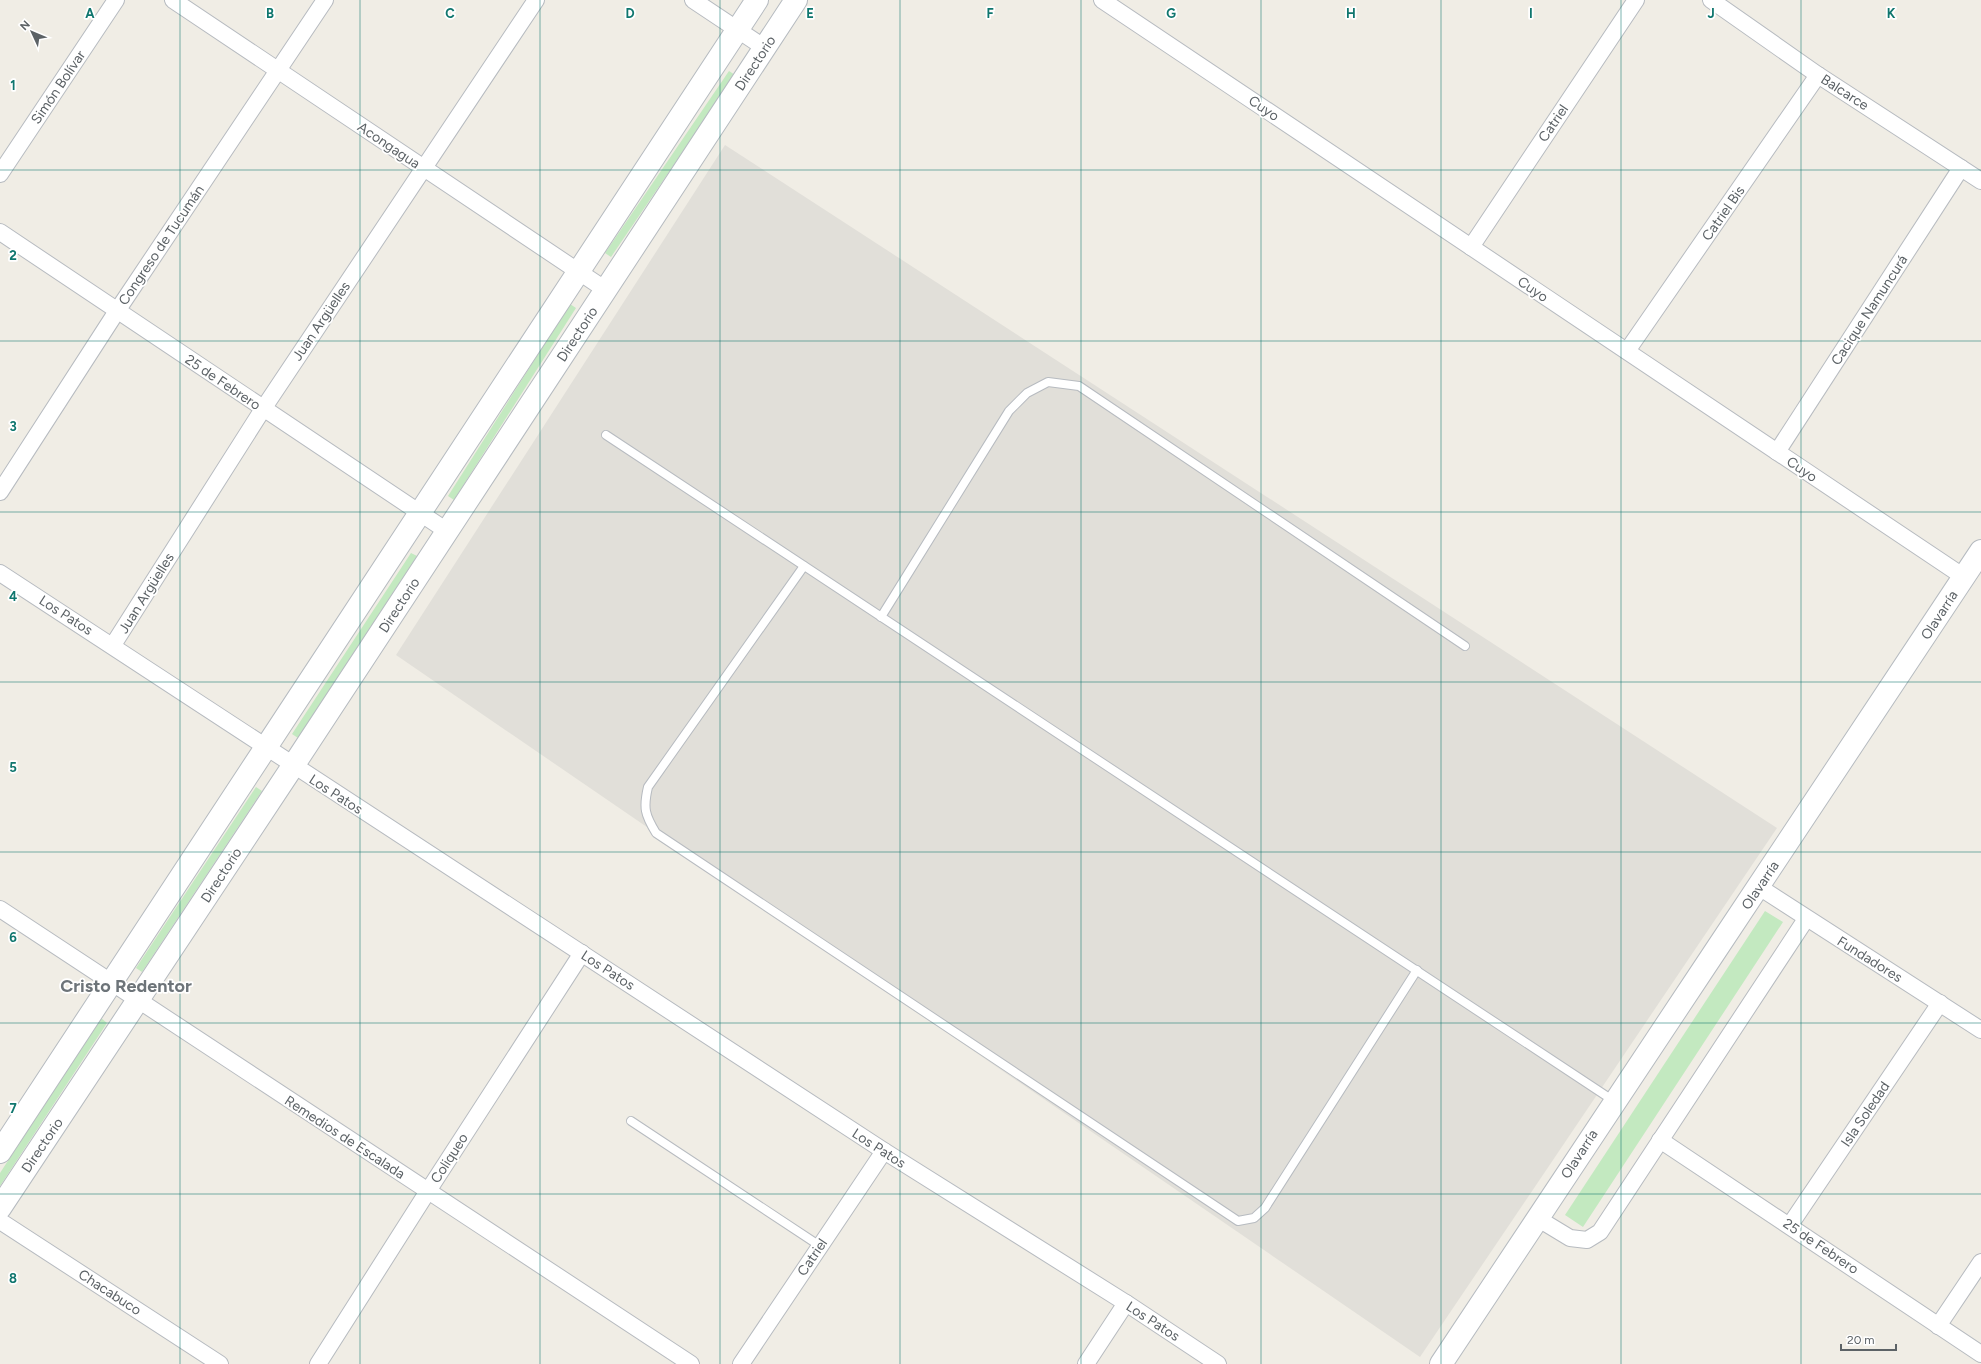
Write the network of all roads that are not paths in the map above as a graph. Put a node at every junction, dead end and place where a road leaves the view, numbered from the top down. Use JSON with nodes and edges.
{"nodes":[{"id":1,"x":116,"y":0,"type":"edge"},
{"id":2,"x":173,"y":0,"type":"edge"},
{"id":3,"x":325,"y":0,"type":"edge"},
{"id":4,"x":536,"y":0,"type":"edge"},
{"id":5,"x":693,"y":0,"type":"edge"},
{"id":6,"x":757,"y":0,"type":"edge"},
{"id":7,"x":796,"y":0,"type":"edge"},
{"id":8,"x":1102,"y":0,"type":"edge"},
{"id":9,"x":1636,"y":0,"type":"edge"},
{"id":10,"x":1711,"y":0,"type":"edge"},
{"id":11,"x":737,"y":30,"type":"junction"},
{"id":12,"x":764,"y":48,"type":"junction"},
{"id":13,"x":278,"y":70,"type":"junction"},
{"id":14,"x":1818,"y":75,"type":"junction"},
{"id":15,"x":424,"y":168,"type":"junction"},
{"id":16,"x":1961,"y":168,"type":"junction"},
{"id":17,"x":0,"y":174,"type":"edge"},
{"id":18,"x":1981,"y":182,"type":"edge"},
{"id":19,"x":0,"y":232,"type":"edge"},
{"id":20,"x":1471,"y":247,"type":"junction"},
{"id":21,"x":578,"y":271,"type":"junction"},
{"id":22,"x":606,"y":290,"type":"junction"},
{"id":23,"x":117,"y":311,"type":"junction"},
{"id":24,"x":1627,"y":352,"type":"junction"},
{"id":25,"x":263,"y":409,"type":"junction"},
{"id":26,"x":606,"y":435,"type":"dead end"},
{"id":27,"x":1777,"y":452,"type":"junction"},
{"id":28,"x":0,"y":492,"type":"edge"},
{"id":29,"x":420,"y":513,"type":"junction"},
{"id":30,"x":447,"y":531,"type":"junction"},
{"id":31,"x":1981,"y":551,"type":"edge"},
{"id":32,"x":804,"y":566,"type":"junction"},
{"id":33,"x":0,"y":573,"type":"edge"},
{"id":34,"x":1964,"y":577,"type":"junction"},
{"id":35,"x":881,"y":617,"type":"junction"},
{"id":36,"x":113,"y":645,"type":"junction"},
{"id":37,"x":1465,"y":646,"type":"dead end"},
{"id":38,"x":265,"y":748,"type":"junction"},
{"id":39,"x":293,"y":766,"type":"junction"},
{"id":40,"x":1759,"y":887,"type":"junction"},
{"id":41,"x":0,"y":909,"type":"edge"},
{"id":42,"x":1806,"y":919,"type":"junction"},
{"id":43,"x":582,"y":953,"type":"junction"},
{"id":44,"x":1417,"y":970,"type":"junction"},
{"id":45,"x":112,"y":983,"type":"junction"},
{"id":46,"x":138,"y":1000,"type":"junction"},
{"id":47,"x":1940,"y":1003,"type":"junction"},
{"id":48,"x":1981,"y":1030,"type":"edge"},
{"id":49,"x":1614,"y":1100,"type":"junction"},
{"id":50,"x":631,"y":1121,"type":"dead end"},
{"id":51,"x":1660,"y":1140,"type":"junction"},
{"id":52,"x":884,"y":1151,"type":"junction"},
{"id":53,"x":0,"y":1152,"type":"edge"},
{"id":54,"x":428,"y":1191,"type":"junction"},
{"id":55,"x":0,"y":1208,"type":"edge"},
{"id":56,"x":1537,"y":1218,"type":"junction"},
{"id":57,"x":0,"y":1220,"type":"edge"},
{"id":58,"x":1790,"y":1225,"type":"junction"},
{"id":59,"x":820,"y":1246,"type":"junction"},
{"id":60,"x":1981,"y":1262,"type":"edge"},
{"id":61,"x":1126,"y":1303,"type":"junction"},
{"id":62,"x":1938,"y":1326,"type":"junction"},
{"id":63,"x":1981,"y":1354,"type":"edge"},
{"id":64,"x":220,"y":1364,"type":"edge"},
{"id":65,"x":318,"y":1364,"type":"edge"},
{"id":66,"x":691,"y":1364,"type":"edge"},
{"id":67,"x":741,"y":1364,"type":"edge"},
{"id":68,"x":1086,"y":1364,"type":"edge"},
{"id":69,"x":1218,"y":1364,"type":"edge"},
{"id":70,"x":1441,"y":1364,"type":"edge"}],
"edges":[{"from":1,"to":17,"type":"street","name":"Simón Bolívar"},
{"from":2,"to":13,"type":"street","name":"Acongagua"},
{"from":3,"to":13,"type":"street","name":"Congreso de Tucumán"},
{"from":4,"to":15,"type":"street","name":"Juan Argüelles"},
{"from":5,"to":11,"type":"street"},
{"from":6,"to":11,"type":"main road"},
{"from":7,"to":12,"type":"main road","name":"Directorio"},
{"from":8,"to":20,"type":"street","name":"Cuyo"},
{"from":9,"to":20,"type":"street","name":"Catriel"},
{"from":10,"to":14,"type":"street","name":"Balcarce"},
{"from":11,"to":12,"type":"street"},
{"from":11,"to":21,"type":"main road"},
{"from":12,"to":22,"type":"main road","name":"Directorio"},
{"from":13,"to":15,"type":"street","name":"Acongagua"},
{"from":13,"to":23,"type":"street","name":"Congreso de Tucumán"},
{"from":14,"to":16,"type":"street","name":"Balcarce"},
{"from":14,"to":24,"type":"street","name":"Catriel Bis"},
{"from":15,"to":21,"type":"street","name":"Acongagua"},
{"from":15,"to":25,"type":"street","name":"Juan Argüelles"},
{"from":16,"to":18,"type":"street","name":"Balcarce"},
{"from":16,"to":27,"type":"street","name":"Cacique Namuncurá"},
{"from":19,"to":23,"type":"street","name":"25 de Febrero"},
{"from":20,"to":24,"type":"street","name":"Cuyo"},
{"from":21,"to":22,"type":"street","name":"Acongagua"},
{"from":21,"to":29,"type":"main road"},
{"from":22,"to":30,"type":"main road","name":"Directorio"},
{"from":23,"to":25,"type":"street","name":"25 de Febrero"},
{"from":23,"to":28,"type":"street","name":"Congreso de Tucumán"},
{"from":24,"to":27,"type":"street","name":"Cuyo"},
{"from":25,"to":29,"type":"street","name":"25 de Febrero"},
{"from":25,"to":36,"type":"street","name":"Juan Argüelles"},
{"from":26,"to":32,"type":"lane"},
{"from":27,"to":34,"type":"street","name":"Cuyo"},
{"from":29,"to":30,"type":"street","name":"25 de Febrero"},
{"from":29,"to":38,"type":"main road"},
{"from":30,"to":39,"type":"main road","name":"Directorio"},
{"from":31,"to":34,"type":"main road","name":"Olavarría"},
{"from":32,"to":35,"type":"lane"},
{"from":32,"to":44,"type":"lane"},
{"from":33,"to":36,"type":"street","name":"Los Patos"},
{"from":34,"to":40,"type":"main road","name":"Olavarría"},
{"from":35,"to":37,"type":"lane"},
{"from":35,"to":44,"type":"lane"},
{"from":36,"to":38,"type":"street","name":"Los Patos"},
{"from":38,"to":39,"type":"street","name":"Los Patos"},
{"from":38,"to":45,"type":"main road"},
{"from":39,"to":43,"type":"street","name":"Los Patos"},
{"from":39,"to":46,"type":"main road","name":"Directorio"},
{"from":40,"to":42,"type":"street","name":"Fundadores"},
{"from":40,"to":49,"type":"main road","name":"Olavarría"},
{"from":41,"to":45,"type":"street","name":"Remedios de Escalada"},
{"from":42,"to":47,"type":"street","name":"Fundadores"},
{"from":42,"to":51,"type":"street"},
{"from":43,"to":52,"type":"street","name":"Los Patos"},
{"from":43,"to":54,"type":"street","name":"Coliqueo"},
{"from":44,"to":49,"type":"lane"},
{"from":45,"to":46,"type":"street","name":"Remedios de Escalada"},
{"from":45,"to":53,"type":"main road"},
{"from":46,"to":54,"type":"street","name":"Remedios de Escalada"},
{"from":46,"to":55,"type":"main road","name":"Directorio"},
{"from":47,"to":48,"type":"street","name":"Fundadores"},
{"from":47,"to":58,"type":"street","name":"Isla Soledad"},
{"from":49,"to":56,"type":"main road","name":"Olavarría"},
{"from":50,"to":59,"type":"lane"},
{"from":51,"to":56,"type":"street"},
{"from":51,"to":58,"type":"street","name":"25 de Febrero"},
{"from":52,"to":59,"type":"street","name":"Catriel"},
{"from":52,"to":61,"type":"street","name":"Los Patos"},
{"from":54,"to":65,"type":"street","name":"Coliqueo"},
{"from":54,"to":66,"type":"street","name":"Remedios de Escalada"},
{"from":56,"to":70,"type":"main road","name":"Olavarría"},
{"from":57,"to":64,"type":"street","name":"Chacabuco"},
{"from":58,"to":62,"type":"street","name":"25 de Febrero"},
{"from":59,"to":67,"type":"street","name":"Catriel"},
{"from":60,"to":62,"type":"street"},
{"from":61,"to":68,"type":"street"},
{"from":61,"to":69,"type":"street","name":"Los Patos"},
{"from":62,"to":63,"type":"street","name":"25 de Febrero"}]}
